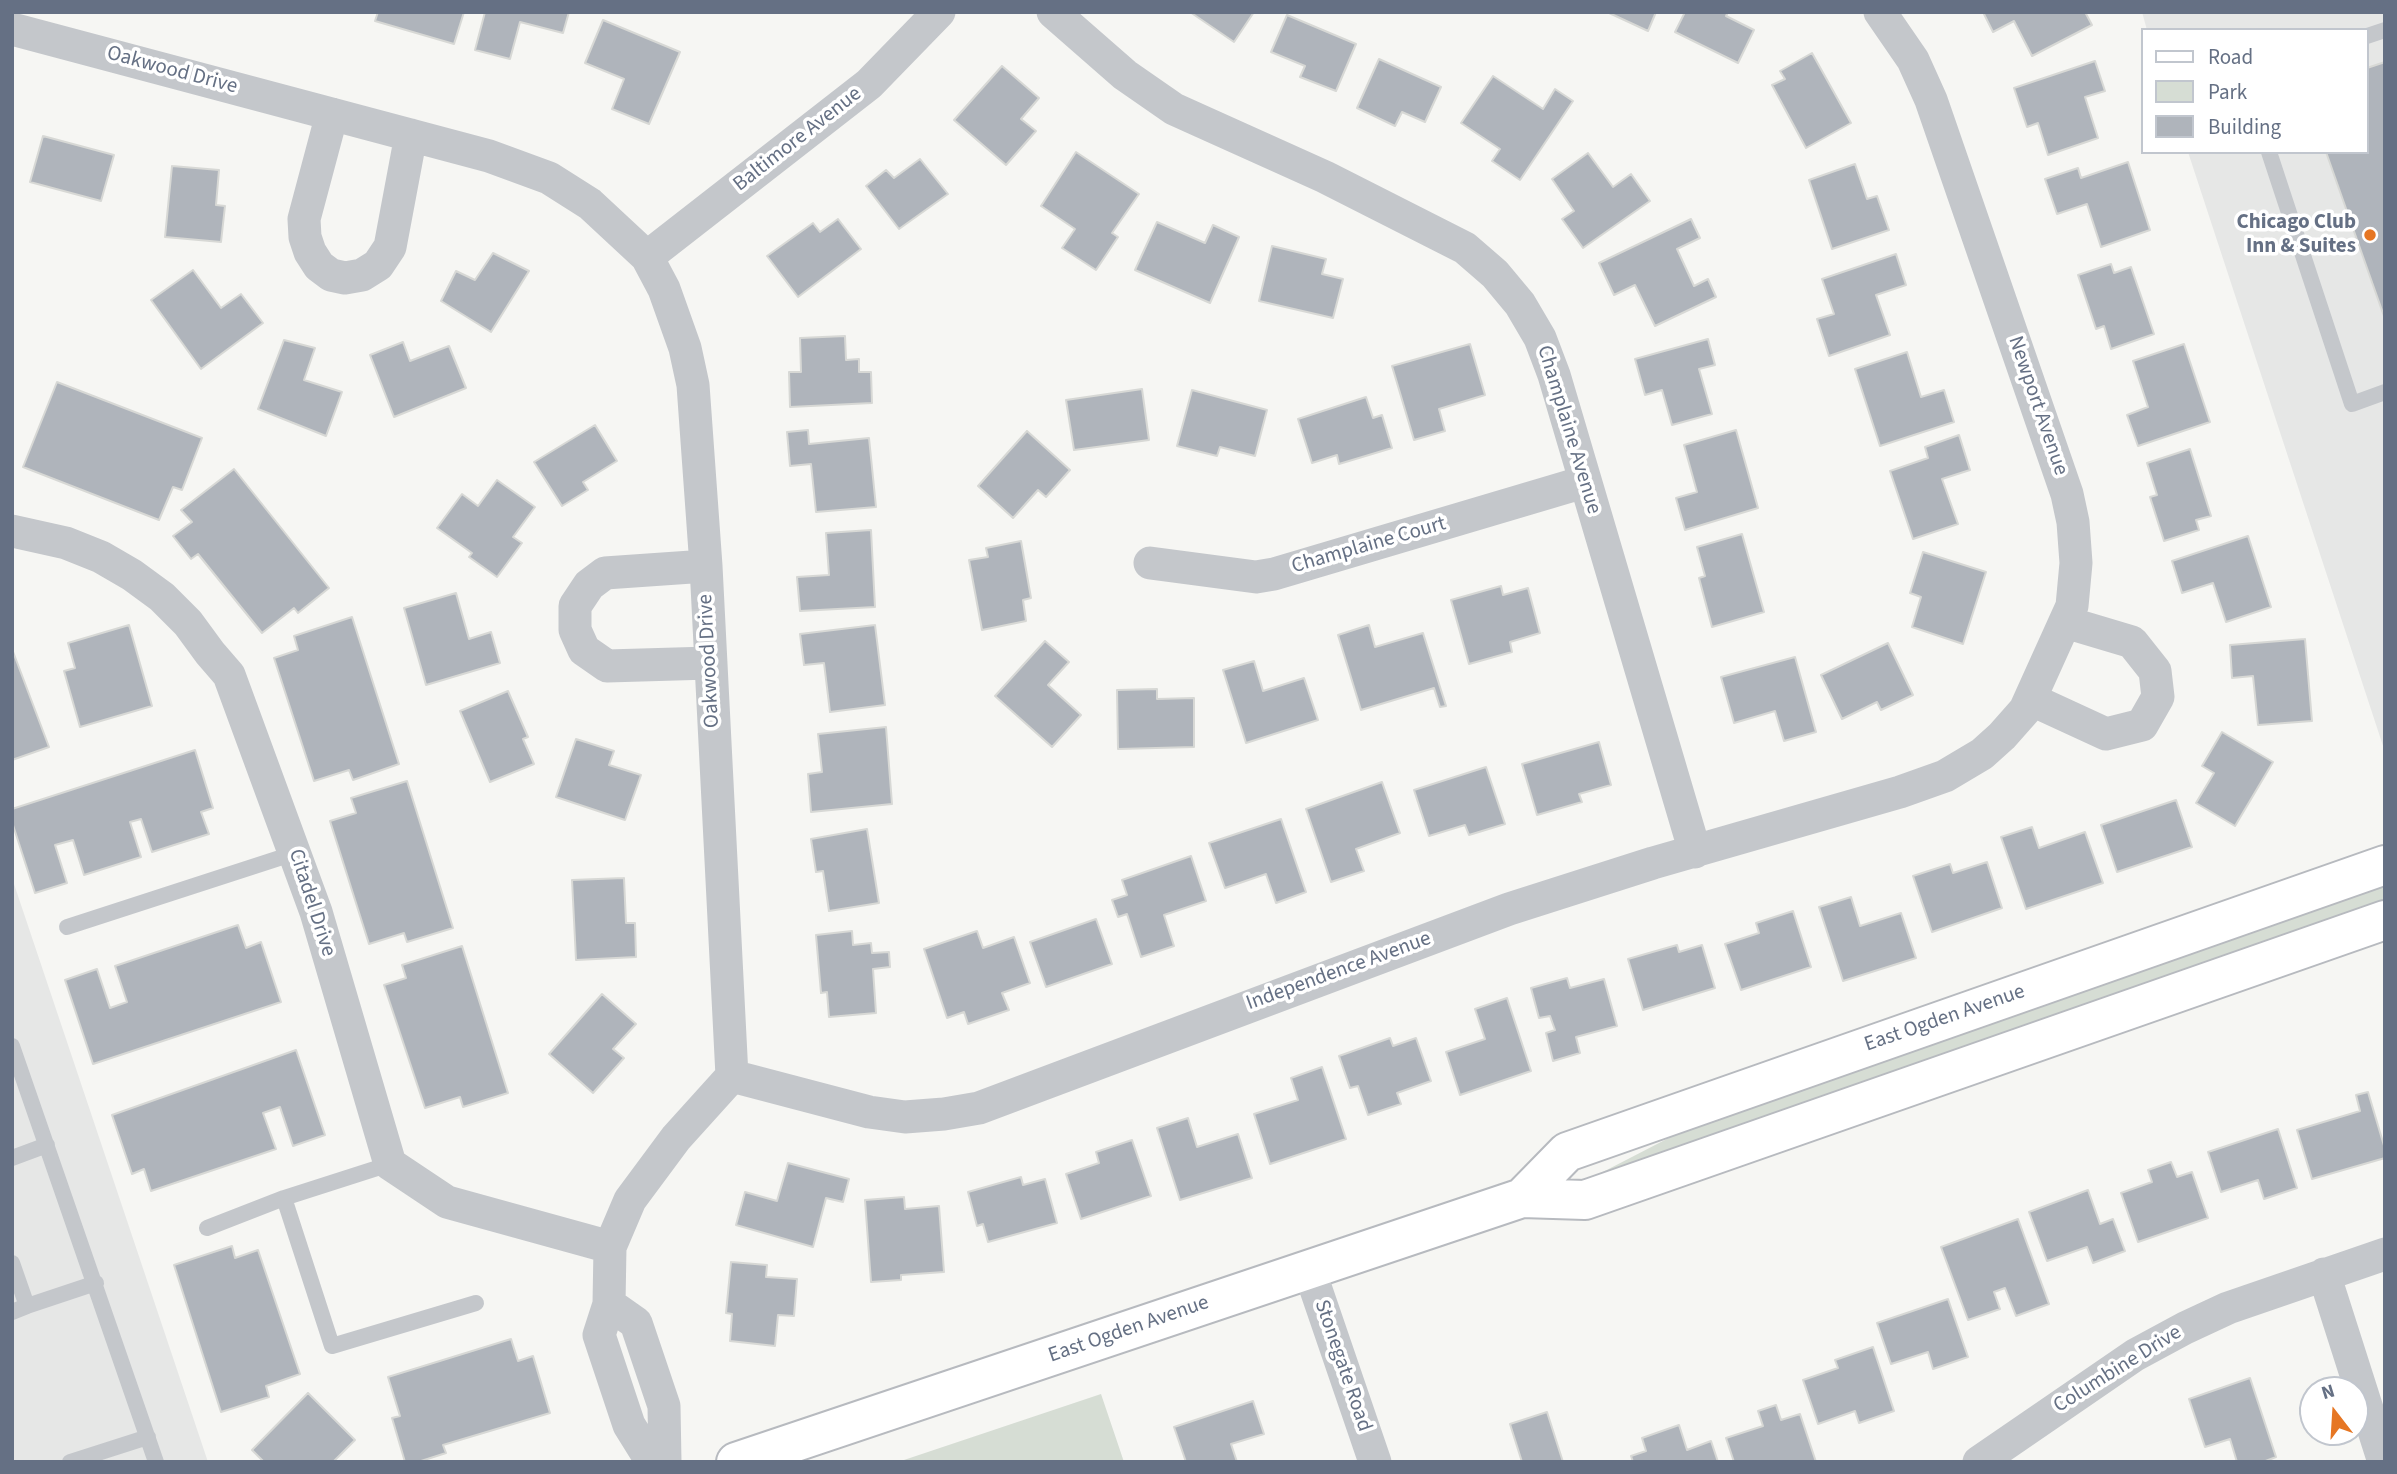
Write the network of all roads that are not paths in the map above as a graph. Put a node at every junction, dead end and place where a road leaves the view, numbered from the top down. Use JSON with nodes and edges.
{"nodes":[{"id":1,"x":939,"y":12,"type":"edge"},
{"id":2,"x":1053,"y":12,"type":"edge"},
{"id":3,"x":1880,"y":12,"type":"edge"},
{"id":4,"x":12,"y":29,"type":"edge"},
{"id":5,"x":332,"y":114,"type":"junction"},
{"id":6,"x":411,"y":135,"type":"junction"},
{"id":7,"x":2270,"y":154,"type":"edge"},
{"id":8,"x":647,"y":257,"type":"junction"},
{"id":9,"x":2385,"y":392,"type":"edge"},
{"id":10,"x":1584,"y":482,"type":"junction"},
{"id":11,"x":12,"y":531,"type":"edge"},
{"id":12,"x":1150,"y":563,"type":"dead end"},
{"id":13,"x":706,"y":566,"type":"junction"},
{"id":14,"x":2065,"y":622,"type":"junction"},
{"id":15,"x":710,"y":663,"type":"junction"},
{"id":16,"x":2030,"y":699,"type":"junction"},
{"id":17,"x":1945,"y":776,"type":"joint"},
{"id":18,"x":1695,"y":852,"type":"junction"},
{"id":19,"x":295,"y":853,"type":"junction"},
{"id":20,"x":2385,"y":865,"type":"edge"},
{"id":21,"x":2385,"y":920,"type":"edge"},
{"id":22,"x":67,"y":927,"type":"dead end"},
{"id":23,"x":12,"y":1046,"type":"edge"},
{"id":24,"x":732,"y":1076,"type":"junction"},
{"id":25,"x":17,"y":1077,"type":"edge"},
{"id":26,"x":47,"y":1145,"type":"junction"},
{"id":27,"x":12,"y":1158,"type":"edge"},
{"id":28,"x":390,"y":1164,"type":"junction"},
{"id":29,"x":284,"y":1198,"type":"junction"},
{"id":30,"x":1522,"y":1198,"type":"junction"},
{"id":31,"x":207,"y":1228,"type":"dead end"},
{"id":32,"x":610,"y":1247,"type":"junction"},
{"id":33,"x":2385,"y":1254,"type":"edge"},
{"id":34,"x":12,"y":1263,"type":"edge"},
{"id":35,"x":1309,"y":1269,"type":"junction"},
{"id":36,"x":2324,"y":1274,"type":"junction"},
{"id":37,"x":96,"y":1283,"type":"junction"},
{"id":38,"x":476,"y":1303,"type":"dead end"},
{"id":39,"x":609,"y":1304,"type":"junction"},
{"id":40,"x":20,"y":1309,"type":"edge"},
{"id":41,"x":148,"y":1437,"type":"junction"},
{"id":42,"x":70,"y":1462,"type":"edge"},
{"id":43,"x":156,"y":1462,"type":"edge"},
{"id":44,"x":652,"y":1462,"type":"edge"},
{"id":45,"x":665,"y":1462,"type":"edge"},
{"id":46,"x":736,"y":1462,"type":"edge"},
{"id":47,"x":1375,"y":1462,"type":"edge"},
{"id":48,"x":1979,"y":1462,"type":"edge"},
{"id":49,"x":2384,"y":1462,"type":"edge"}],
"edges":[{"from":1,"to":8,"type":"street","name":"Baltimore Avenue"},
{"from":2,"to":10,"type":"street","name":"Champlaine Avenue"},
{"from":3,"to":14,"type":"street","name":"Newport Avenue"},
{"from":4,"to":5,"type":"street","name":"Oakwood Drive"},
{"from":5,"to":6,"type":"street","name":"Oakwood Drive"},
{"from":5,"to":6,"type":"street"},
{"from":6,"to":8,"type":"street","name":"Oakwood Drive"},
{"from":7,"to":9,"type":"lane"},
{"from":8,"to":13,"type":"street","name":"Oakwood Drive"},
{"from":10,"to":12,"type":"street","name":"Champlaine Court"},
{"from":10,"to":18,"type":"street","name":"Champlaine Avenue"},
{"from":11,"to":19,"type":"street","name":"Citadel Drive"},
{"from":13,"to":15,"type":"street","name":"Oakwood Drive"},
{"from":13,"to":15,"type":"street"},
{"from":14,"to":16,"type":"street","name":"Newport Avenue"},
{"from":14,"to":16,"type":"street"},
{"from":15,"to":24,"type":"street","name":"Oakwood Drive"},
{"from":16,"to":17,"type":"street","name":"Newport Avenue"},
{"from":17,"to":18,"type":"street","name":"Independence Avenue"},
{"from":18,"to":24,"type":"street","name":"Independence Avenue"},
{"from":19,"to":22,"type":"lane"},
{"from":19,"to":28,"type":"street","name":"Citadel Drive"},
{"from":20,"to":30,"type":"main road","name":"East Ogden Avenue"},
{"from":21,"to":30,"type":"main road","name":"East Ogden Avenue"},
{"from":23,"to":25,"type":"lane"},
{"from":24,"to":32,"type":"street"},
{"from":25,"to":26,"type":"lane"},
{"from":26,"to":27,"type":"lane"},
{"from":26,"to":37,"type":"lane"},
{"from":28,"to":29,"type":"lane"},
{"from":28,"to":32,"type":"street"},
{"from":29,"to":31,"type":"lane"},
{"from":29,"to":38,"type":"lane"},
{"from":30,"to":35,"type":"main road","name":"East Ogden Avenue"},
{"from":32,"to":39,"type":"street"},
{"from":33,"to":36,"type":"street","name":"Columbine Drive"},
{"from":34,"to":40,"type":"lane"},
{"from":35,"to":46,"type":"main road","name":"East Ogden Avenue"},
{"from":35,"to":47,"type":"street","name":"Stonegate Road"},
{"from":36,"to":48,"type":"street","name":"Columbine Drive"},
{"from":36,"to":49,"type":"street"},
{"from":37,"to":40,"type":"lane"},
{"from":37,"to":41,"type":"lane"},
{"from":39,"to":44,"type":"street"},
{"from":39,"to":45,"type":"street"},
{"from":41,"to":42,"type":"lane"},
{"from":41,"to":43,"type":"lane"}]}
